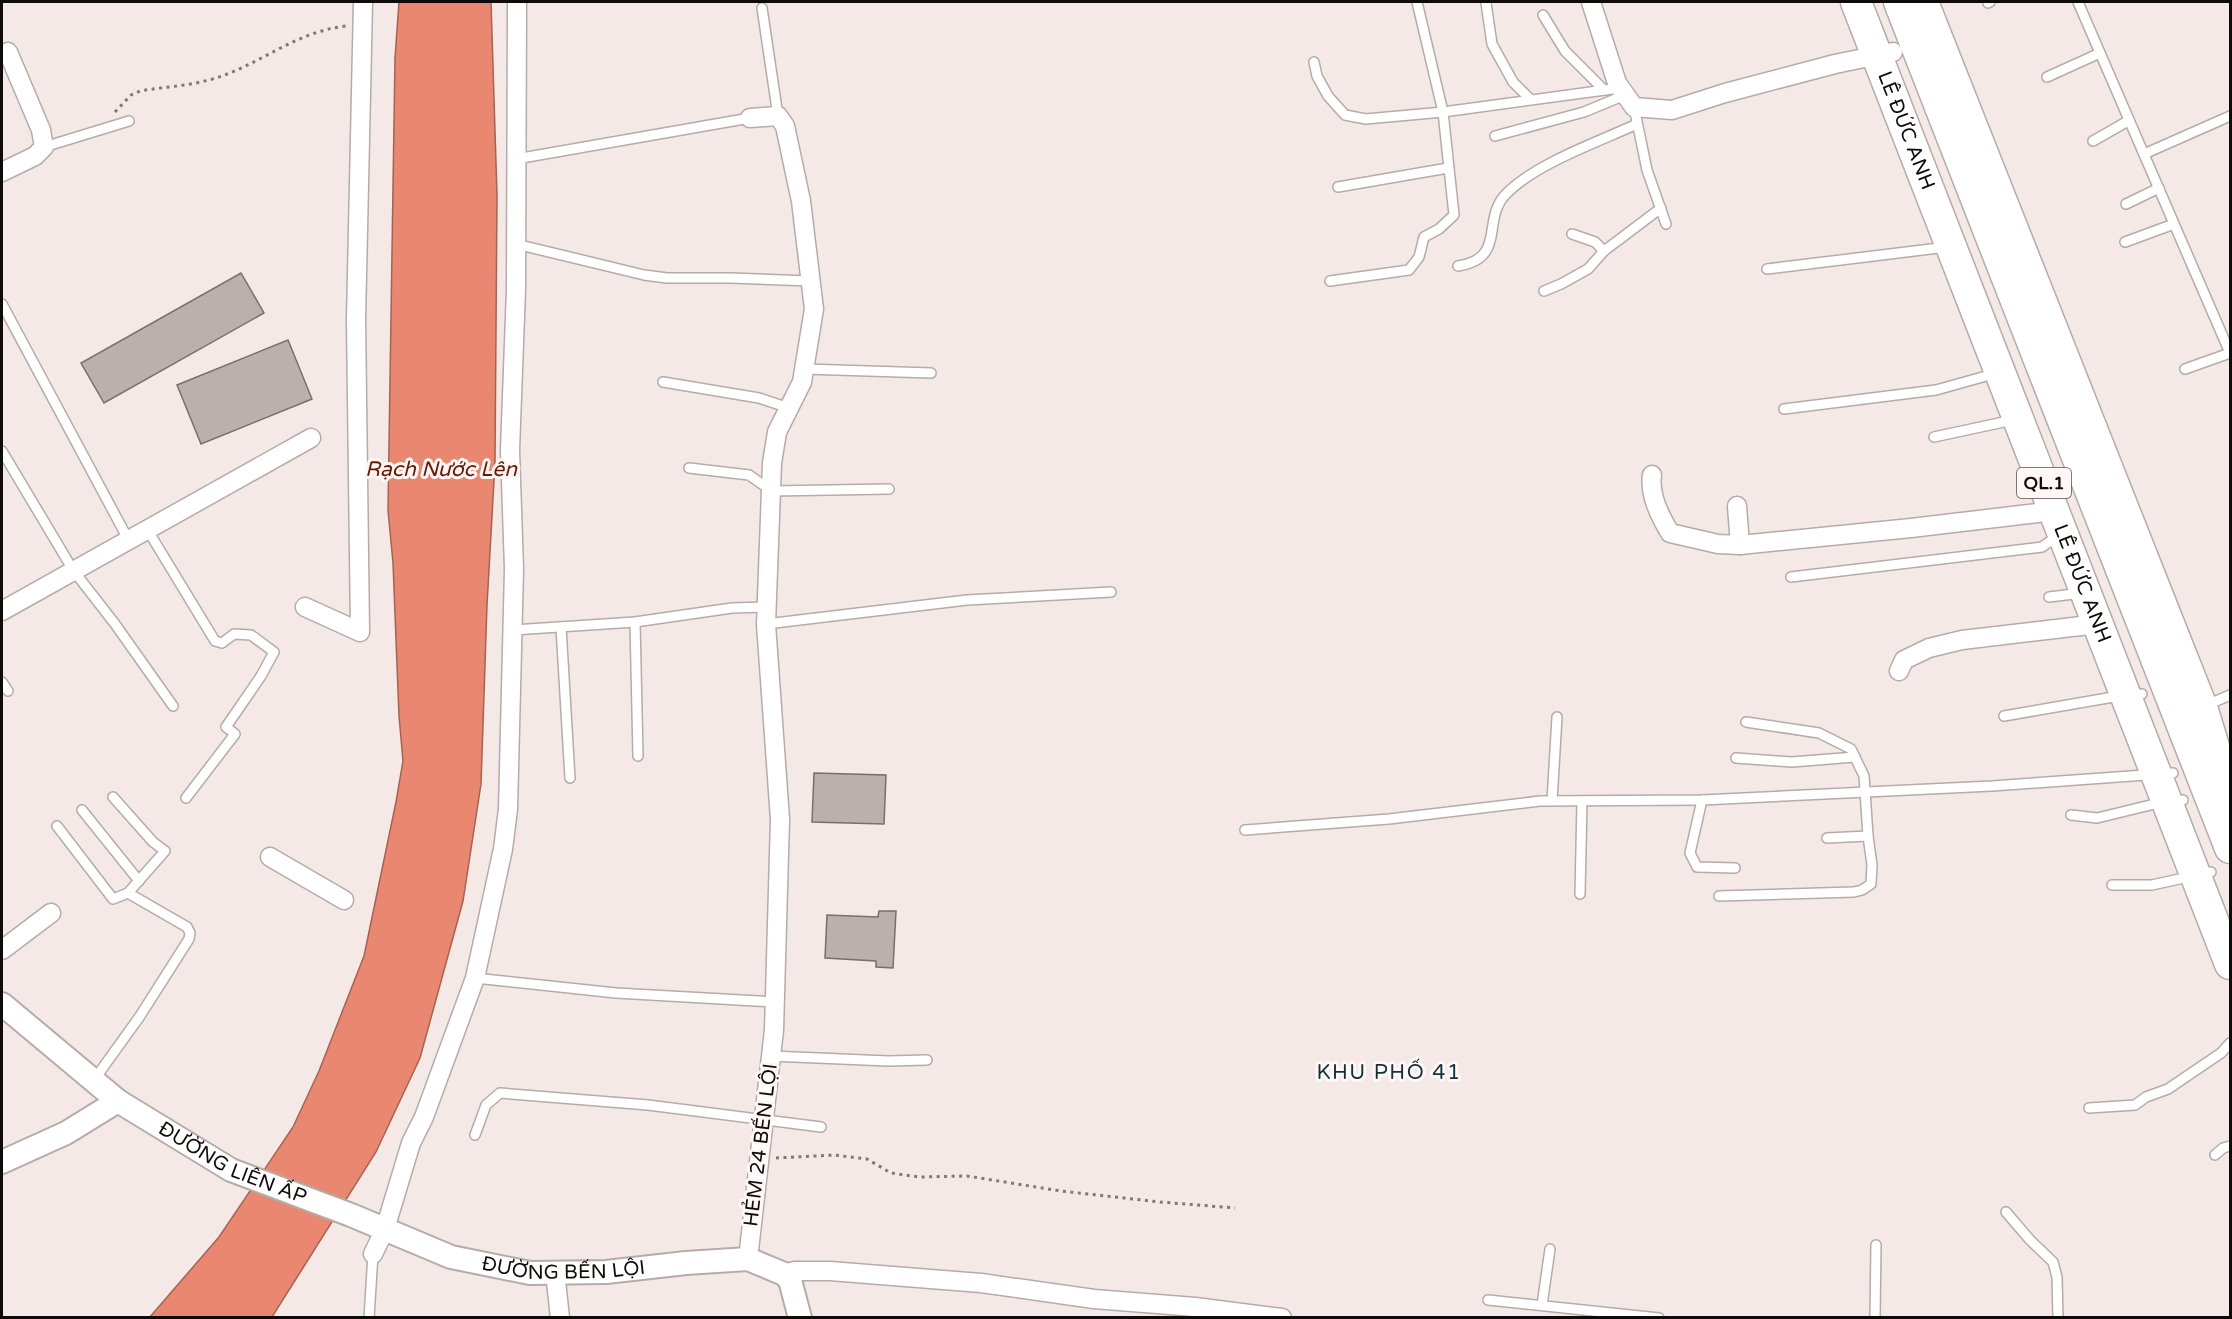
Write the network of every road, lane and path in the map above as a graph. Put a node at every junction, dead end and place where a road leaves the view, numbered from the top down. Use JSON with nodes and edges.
{"nodes":[{"id":1,"x":363,"y":2,"type":"edge"},
{"id":2,"x":518,"y":2,"type":"edge"},
{"id":3,"x":1417,"y":2,"type":"edge"},
{"id":4,"x":1591,"y":2,"type":"edge"},
{"id":5,"x":1856,"y":2,"type":"edge"},
{"id":6,"x":1873,"y":2,"type":"edge"},
{"id":7,"x":1899,"y":2,"type":"edge"},
{"id":8,"x":1923,"y":2,"type":"edge"},
{"id":9,"x":2078,"y":2,"type":"edge"},
{"id":10,"x":1486,"y":3,"type":"dead end"},
{"id":11,"x":762,"y":8,"type":"dead end"},
{"id":12,"x":1543,"y":15,"type":"dead end"},
{"id":13,"x":363,"y":25,"type":"junction"},
{"id":14,"x":2100,"y":53,"type":"junction"},
{"id":15,"x":1885,"y":55,"type":"junction"},
{"id":16,"x":1314,"y":62,"type":"dead end"},
{"id":17,"x":8,"y":63,"type":"edge"},
{"id":18,"x":2048,"y":77,"type":"dead end"},
{"id":19,"x":1530,"y":99,"type":"junction"},
{"id":20,"x":1624,"y":101,"type":"junction"},
{"id":21,"x":1443,"y":112,"type":"junction"},
{"id":22,"x":778,"y":116,"type":"junction"},
{"id":23,"x":2230,"y":116,"type":"edge"},
{"id":24,"x":110,"y":117,"type":"dead end"},
{"id":25,"x":750,"y":118,"type":"joint"},
{"id":26,"x":129,"y":121,"type":"dead end"},
{"id":27,"x":2128,"y":121,"type":"junction"},
{"id":28,"x":1495,"y":136,"type":"dead end"},
{"id":29,"x":2093,"y":141,"type":"dead end"},
{"id":30,"x":44,"y":147,"type":"junction"},
{"id":31,"x":2144,"y":154,"type":"junction"},
{"id":32,"x":516,"y":159,"type":"junction"},
{"id":33,"x":1448,"y":168,"type":"junction"},
{"id":34,"x":2,"y":172,"type":"edge"},
{"id":35,"x":1338,"y":187,"type":"dead end"},
{"id":36,"x":2158,"y":188,"type":"junction"},
{"id":37,"x":2126,"y":204,"type":"dead end"},
{"id":38,"x":1661,"y":208,"type":"junction"},
{"id":39,"x":1666,"y":224,"type":"dead end"},
{"id":40,"x":2174,"y":224,"type":"junction"},
{"id":41,"x":1572,"y":234,"type":"dead end"},
{"id":42,"x":2125,"y":242,"type":"dead end"},
{"id":43,"x":516,"y":244,"type":"junction"},
{"id":44,"x":1952,"y":246,"type":"junction"},
{"id":45,"x":1604,"y":251,"type":"junction"},
{"id":46,"x":1458,"y":266,"type":"dead end"},
{"id":47,"x":1767,"y":270,"type":"dead end"},
{"id":48,"x":811,"y":281,"type":"junction"},
{"id":49,"x":1330,"y":281,"type":"dead end"},
{"id":50,"x":1544,"y":291,"type":"dead end"},
{"id":51,"x":2,"y":304,"type":"edge"},
{"id":52,"x":2230,"y":353,"type":"edge"},
{"id":53,"x":805,"y":369,"type":"junction"},
{"id":54,"x":2185,"y":369,"type":"dead end"},
{"id":55,"x":2000,"y":372,"type":"junction"},
{"id":56,"x":931,"y":373,"type":"dead end"},
{"id":57,"x":663,"y":382,"type":"dead end"},
{"id":58,"x":789,"y":408,"type":"junction"},
{"id":59,"x":1784,"y":410,"type":"dead end"},
{"id":60,"x":2019,"y":419,"type":"junction"},
{"id":61,"x":1934,"y":437,"type":"dead end"},
{"id":62,"x":312,"y":438,"type":"dead end"},
{"id":63,"x":2,"y":451,"type":"edge"},
{"id":64,"x":689,"y":468,"type":"dead end"},
{"id":65,"x":1652,"y":475,"type":"dead end"},
{"id":66,"x":889,"y":489,"type":"dead end"},
{"id":67,"x":772,"y":491,"type":"junction"},
{"id":68,"x":1737,"y":506,"type":"dead end"},
{"id":69,"x":2059,"y":521,"type":"junction"},
{"id":70,"x":147,"y":529,"type":"junction"},
{"id":71,"x":128,"y":540,"type":"junction"},
{"id":72,"x":1740,"y":545,"type":"junction"},
{"id":73,"x":73,"y":570,"type":"junction"},
{"id":74,"x":1791,"y":578,"type":"dead end"},
{"id":75,"x":1111,"y":592,"type":"dead end"},
{"id":76,"x":2085,"y":592,"type":"junction"},
{"id":77,"x":2049,"y":597,"type":"dead end"},
{"id":78,"x":305,"y":607,"type":"dead end"},
{"id":79,"x":2,"y":611,"type":"edge"},
{"id":80,"x":766,"y":615,"type":"junction"},
{"id":81,"x":635,"y":622,"type":"junction"},
{"id":82,"x":2098,"y":624,"type":"junction"},
{"id":83,"x":561,"y":627,"type":"junction"},
{"id":84,"x":513,"y":630,"type":"junction"},
{"id":85,"x":1899,"y":671,"type":"dead end"},
{"id":86,"x":2,"y":682,"type":"edge"},
{"id":87,"x":2128,"y":688,"type":"junction"},
{"id":88,"x":8,"y":691,"type":"dead end"},
{"id":89,"x":2230,"y":694,"type":"edge"},
{"id":90,"x":173,"y":706,"type":"dead end"},
{"id":91,"x":2202,"y":707,"type":"junction"},
{"id":92,"x":2004,"y":716,"type":"dead end"},
{"id":93,"x":1557,"y":717,"type":"dead end"},
{"id":94,"x":1746,"y":722,"type":"dead end"},
{"id":95,"x":638,"y":756,"type":"dead end"},
{"id":96,"x":1855,"y":757,"type":"junction"},
{"id":97,"x":1736,"y":758,"type":"dead end"},
{"id":98,"x":570,"y":778,"type":"dead end"},
{"id":99,"x":2170,"y":787,"type":"junction"},
{"id":100,"x":2229,"y":787,"type":"edge"},
{"id":101,"x":1864,"y":793,"type":"junction"},
{"id":102,"x":113,"y":797,"type":"dead end"},
{"id":103,"x":186,"y":798,"type":"dead end"},
{"id":104,"x":1702,"y":800,"type":"junction"},
{"id":105,"x":1552,"y":801,"type":"junction"},
{"id":106,"x":1582,"y":801,"type":"junction"},
{"id":107,"x":82,"y":810,"type":"dead end"},
{"id":108,"x":2070,"y":815,"type":"dead end"},
{"id":109,"x":57,"y":826,"type":"dead end"},
{"id":110,"x":1245,"y":830,"type":"dead end"},
{"id":111,"x":1868,"y":836,"type":"junction"},
{"id":112,"x":1827,"y":838,"type":"dead end"},
{"id":113,"x":2230,"y":848,"type":"edge"},
{"id":114,"x":270,"y":857,"type":"dead end"},
{"id":115,"x":1735,"y":868,"type":"dead end"},
{"id":116,"x":2203,"y":874,"type":"junction"},
{"id":117,"x":139,"y":881,"type":"junction"},
{"id":118,"x":2112,"y":885,"type":"dead end"},
{"id":119,"x":128,"y":893,"type":"junction"},
{"id":120,"x":1580,"y":894,"type":"dead end"},
{"id":121,"x":1719,"y":896,"type":"dead end"},
{"id":122,"x":344,"y":900,"type":"dead end"},
{"id":123,"x":51,"y":913,"type":"dead end"},
{"id":124,"x":2230,"y":918,"type":"edge"},
{"id":125,"x":2,"y":950,"type":"edge"},
{"id":126,"x":2230,"y":964,"type":"edge"},
{"id":127,"x":475,"y":978,"type":"junction"},
{"id":128,"x":775,"y":1002,"type":"junction"},
{"id":129,"x":2,"y":1004,"type":"edge"},
{"id":130,"x":2230,"y":1043,"type":"edge"},
{"id":131,"x":771,"y":1056,"type":"junction"},
{"id":132,"x":927,"y":1060,"type":"dead end"},
{"id":133,"x":94,"y":1080,"type":"junction"},
{"id":134,"x":118,"y":1101,"type":"junction"},
{"id":135,"x":2089,"y":1108,"type":"dead end"},
{"id":136,"x":764,"y":1121,"type":"junction"},
{"id":137,"x":821,"y":1127,"type":"dead end"},
{"id":138,"x":475,"y":1135,"type":"dead end"},
{"id":139,"x":2230,"y":1146,"type":"edge"},
{"id":140,"x":2215,"y":1155,"type":"dead end"},
{"id":141,"x":759,"y":1159,"type":"junction"},
{"id":142,"x":2,"y":1162,"type":"edge"},
{"id":143,"x":1235,"y":1208,"type":"dead end"},
{"id":144,"x":2006,"y":1212,"type":"dead end"},
{"id":145,"x":351,"y":1215,"type":"joint"},
{"id":146,"x":385,"y":1229,"type":"junction"},
{"id":147,"x":1876,"y":1245,"type":"dead end"},
{"id":148,"x":1550,"y":1249,"type":"dead end"},
{"id":149,"x":373,"y":1254,"type":"joint"},
{"id":150,"x":748,"y":1259,"type":"junction"},
{"id":151,"x":555,"y":1272,"type":"junction"},
{"id":152,"x":784,"y":1274,"type":"junction"},
{"id":153,"x":1488,"y":1300,"type":"dead end"},
{"id":154,"x":1542,"y":1305,"type":"junction"},
{"id":155,"x":1259,"y":1316,"type":"edge"},
{"id":156,"x":369,"y":1317,"type":"edge"},
{"id":157,"x":560,"y":1317,"type":"edge"},
{"id":158,"x":800,"y":1317,"type":"edge"},
{"id":159,"x":1282,"y":1317,"type":"edge"},
{"id":160,"x":1659,"y":1317,"type":"edge"},
{"id":161,"x":1875,"y":1317,"type":"edge"},
{"id":162,"x":2058,"y":1317,"type":"edge"}],
"edges":[{"from":1,"to":13,"type":"street"},
{"from":2,"to":32,"type":"street"},
{"from":3,"to":21,"type":"lane"},
{"from":4,"to":20,"type":"street"},
{"from":5,"to":15,"type":"highway","name":"LÊ ĐỨC ANH","number":"QL.1"},
{"from":6,"to":15,"type":"highway","name":"LÊ ĐỨC ANH","number":"QL.1"},
{"from":7,"to":113,"type":"highway","name":"LÊ ĐỨC ANH","number":"QL.1"},
{"from":8,"to":91,"type":"highway"},
{"from":9,"to":14,"type":"lane"},
{"from":10,"to":19,"type":"lane"},
{"from":11,"to":22,"type":"lane"},
{"from":12,"to":20,"type":"lane"},
{"from":13,"to":24,"type":"path"},
{"from":13,"to":78,"type":"street"},
{"from":14,"to":18,"type":"lane"},
{"from":14,"to":27,"type":"lane"},
{"from":15,"to":20,"type":"street"},
{"from":15,"to":44,"type":"highway","name":"LÊ ĐỨC ANH","number":"QL.1"},
{"from":15,"to":87,"type":"highway","name":"LÊ ĐỨC ANH","number":"QL.1"},
{"from":16,"to":21,"type":"lane"},
{"from":17,"to":30,"type":"street"},
{"from":19,"to":20,"type":"lane"},
{"from":19,"to":21,"type":"lane"},
{"from":20,"to":28,"type":"lane"},
{"from":20,"to":38,"type":"lane"},
{"from":20,"to":46,"type":"lane"},
{"from":21,"to":33,"type":"lane"},
{"from":22,"to":25,"type":"street"},
{"from":22,"to":48,"type":"street","name":"HẺM 24 BẾN LỘI"},
{"from":23,"to":31,"type":"lane"},
{"from":25,"to":32,"type":"lane"},
{"from":26,"to":30,"type":"lane"},
{"from":27,"to":29,"type":"lane"},
{"from":27,"to":31,"type":"lane"},
{"from":30,"to":34,"type":"street"},
{"from":31,"to":36,"type":"lane"},
{"from":32,"to":43,"type":"street"},
{"from":33,"to":35,"type":"lane"},
{"from":33,"to":49,"type":"lane"},
{"from":36,"to":37,"type":"lane"},
{"from":36,"to":40,"type":"lane"},
{"from":38,"to":39,"type":"lane"},
{"from":38,"to":45,"type":"lane"},
{"from":40,"to":42,"type":"lane"},
{"from":40,"to":52,"type":"lane"},
{"from":41,"to":45,"type":"lane"},
{"from":43,"to":48,"type":"lane"},
{"from":43,"to":84,"type":"street"},
{"from":44,"to":47,"type":"lane"},
{"from":44,"to":55,"type":"highway","name":"LÊ ĐỨC ANH","number":"QL.1"},
{"from":45,"to":50,"type":"lane"},
{"from":48,"to":53,"type":"street","name":"HẺM 24 BẾN LỘI"},
{"from":51,"to":71,"type":"lane"},
{"from":52,"to":54,"type":"lane"},
{"from":53,"to":56,"type":"lane"},
{"from":53,"to":58,"type":"street","name":"HẺM 24 BẾN LỘI"},
{"from":55,"to":59,"type":"lane"},
{"from":55,"to":60,"type":"highway","name":"LÊ ĐỨC ANH","number":"QL.1"},
{"from":57,"to":58,"type":"lane"},
{"from":58,"to":67,"type":"street","name":"HẺM 24 BẾN LỘI"},
{"from":60,"to":61,"type":"lane"},
{"from":60,"to":69,"type":"highway","name":"LÊ ĐỨC ANH","number":"QL.1"},
{"from":62,"to":70,"type":"street"},
{"from":63,"to":73,"type":"lane"},
{"from":64,"to":67,"type":"lane"},
{"from":65,"to":72,"type":"street"},
{"from":66,"to":67,"type":"lane"},
{"from":67,"to":80,"type":"street","name":"HẺM 24 BẾN LỘI"},
{"from":68,"to":72,"type":"street"},
{"from":69,"to":72,"type":"street"},
{"from":69,"to":74,"type":"lane"},
{"from":69,"to":76,"type":"highway","name":"LÊ ĐỨC ANH","number":"QL.1"},
{"from":70,"to":71,"type":"street"},
{"from":70,"to":103,"type":"lane"},
{"from":71,"to":73,"type":"street"},
{"from":73,"to":79,"type":"street"},
{"from":73,"to":90,"type":"lane"},
{"from":75,"to":80,"type":"lane"},
{"from":76,"to":77,"type":"lane"},
{"from":76,"to":82,"type":"highway","name":"LÊ ĐỨC ANH","number":"QL.1"},
{"from":80,"to":81,"type":"lane"},
{"from":80,"to":128,"type":"street","name":"HẺM 24 BẾN LỘI"},
{"from":81,"to":83,"type":"lane"},
{"from":81,"to":95,"type":"lane"},
{"from":82,"to":85,"type":"street"},
{"from":82,"to":87,"type":"highway","name":"LÊ ĐỨC ANH","number":"QL.1"},
{"from":83,"to":84,"type":"lane"},
{"from":83,"to":98,"type":"lane"},
{"from":84,"to":127,"type":"street"},
{"from":86,"to":88,"type":"lane"},
{"from":87,"to":92,"type":"lane"},
{"from":87,"to":99,"type":"highway","name":"LÊ ĐỨC ANH","number":"QL.1"},
{"from":89,"to":91,"type":"lane"},
{"from":91,"to":100,"type":"highway"},
{"from":93,"to":105,"type":"lane"},
{"from":94,"to":96,"type":"lane"},
{"from":96,"to":97,"type":"lane"},
{"from":96,"to":101,"type":"lane"},
{"from":99,"to":101,"type":"lane"},
{"from":99,"to":108,"type":"lane"},
{"from":99,"to":116,"type":"highway","name":"LÊ ĐỨC ANH","number":"QL.1"},
{"from":99,"to":116,"type":"highway","name":"LÊ ĐỨC ANH","number":"QL.1"},
{"from":101,"to":104,"type":"lane"},
{"from":101,"to":111,"type":"lane"},
{"from":102,"to":117,"type":"lane"},
{"from":104,"to":106,"type":"lane"},
{"from":104,"to":115,"type":"lane"},
{"from":105,"to":106,"type":"lane"},
{"from":105,"to":110,"type":"lane"},
{"from":106,"to":120,"type":"lane"},
{"from":107,"to":117,"type":"lane"},
{"from":109,"to":119,"type":"lane"},
{"from":111,"to":112,"type":"lane"},
{"from":111,"to":121,"type":"lane"},
{"from":114,"to":122,"type":"street"},
{"from":116,"to":118,"type":"lane"},
{"from":116,"to":124,"type":"highway","name":"LÊ ĐỨC ANH","number":"QL.1"},
{"from":116,"to":126,"type":"highway","name":"LÊ ĐỨC ANH","number":"QL.1"},
{"from":117,"to":119,"type":"lane"},
{"from":119,"to":133,"type":"lane"},
{"from":123,"to":125,"type":"street"},
{"from":127,"to":128,"type":"lane"},
{"from":127,"to":146,"type":"street"},
{"from":128,"to":131,"type":"street","name":"HẺM 24 BẾN LỘI"},
{"from":129,"to":133,"type":"street","name":"ĐƯỜNG LIÊN ẤP"},
{"from":130,"to":135,"type":"lane"},
{"from":131,"to":132,"type":"lane"},
{"from":131,"to":136,"type":"street","name":"HẺM 24 BẾN LỘI"},
{"from":133,"to":134,"type":"street","name":"ĐƯỜNG LIÊN ẤP"},
{"from":134,"to":142,"type":"street"},
{"from":134,"to":145,"type":"street","name":"ĐƯỜNG LIÊN ẤP"},
{"from":136,"to":137,"type":"lane"},
{"from":136,"to":138,"type":"lane"},
{"from":136,"to":141,"type":"street","name":"HẺM 24 BẾN LỘI"},
{"from":139,"to":140,"type":"lane"},
{"from":141,"to":143,"type":"path"},
{"from":141,"to":150,"type":"street","name":"HẺM 24 BẾN LỘI"},
{"from":144,"to":162,"type":"lane"},
{"from":145,"to":146,"type":"street","name":"ĐƯỜNG BẾN LỘI"},
{"from":146,"to":149,"type":"street"},
{"from":146,"to":151,"type":"street","name":"ĐƯỜNG BẾN LỘI"},
{"from":147,"to":161,"type":"lane"},
{"from":148,"to":154,"type":"lane"},
{"from":149,"to":156,"type":"lane"},
{"from":150,"to":151,"type":"street","name":"ĐƯỜNG BẾN LỘI"},
{"from":150,"to":152,"type":"street","name":"ĐƯỜNG BẾN LỘI"},
{"from":151,"to":157,"type":"street"},
{"from":152,"to":155,"type":"street"},
{"from":152,"to":158,"type":"street"},
{"from":153,"to":154,"type":"lane"},
{"from":154,"to":160,"type":"lane"},
{"from":155,"to":159,"type":"street"}]}
